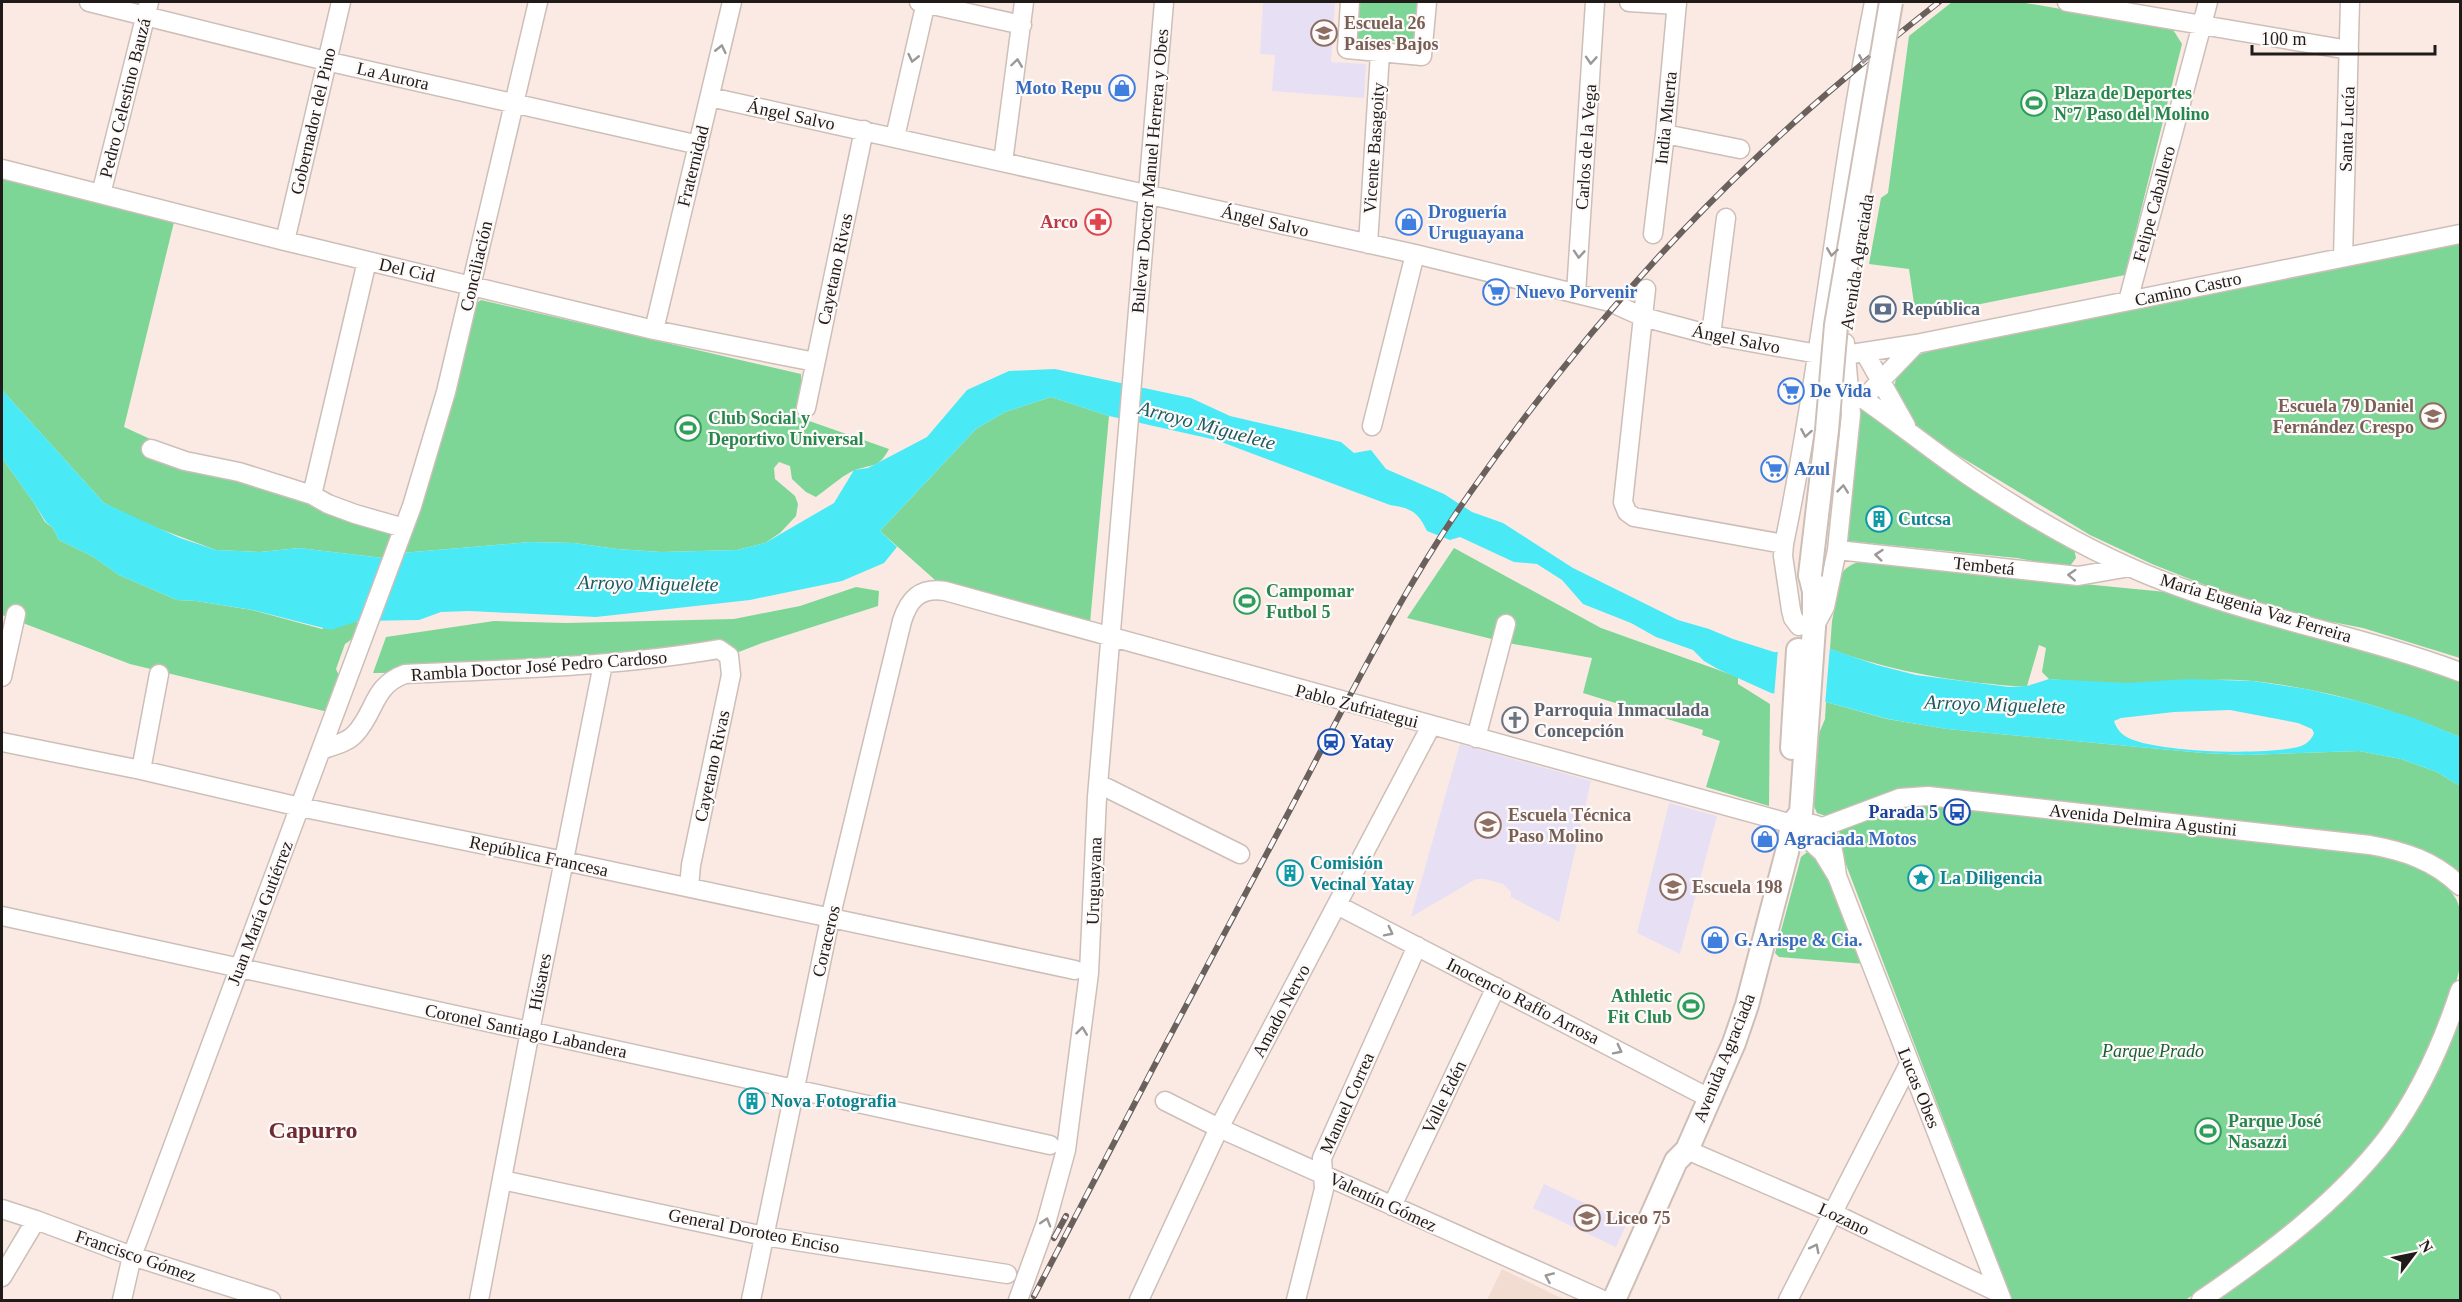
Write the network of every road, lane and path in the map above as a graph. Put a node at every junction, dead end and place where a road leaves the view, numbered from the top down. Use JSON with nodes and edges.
{"nodes":[{"id":1,"x":89,"y":2,"type":"edge"},
{"id":2,"x":341,"y":2,"type":"edge"},
{"id":3,"x":538,"y":2,"type":"edge"},
{"id":4,"x":732,"y":2,"type":"edge"},
{"id":5,"x":924,"y":2,"type":"edge"},
{"id":6,"x":1024,"y":2,"type":"edge"},
{"id":7,"x":1164,"y":2,"type":"edge"},
{"id":8,"x":1350,"y":2,"type":"edge"},
{"id":9,"x":1427,"y":2,"type":"edge"},
{"id":10,"x":1595,"y":2,"type":"edge"},
{"id":11,"x":1629,"y":2,"type":"edge"},
{"id":12,"x":1874,"y":2,"type":"edge"},
{"id":13,"x":1891,"y":2,"type":"edge"},
{"id":14,"x":1902,"y":2,"type":"edge"},
{"id":15,"x":2067,"y":2,"type":"edge"},
{"id":16,"x":2208,"y":2,"type":"edge"},
{"id":17,"x":2350,"y":2,"type":"edge"},
{"id":18,"x":1677,"y":3,"type":"edge"},
{"id":19,"x":148,"y":9,"type":"edge"},
{"id":20,"x":1023,"y":25,"type":"junction"},
{"id":21,"x":2202,"y":25,"type":"junction"},
{"id":22,"x":2349,"y":50,"type":"junction"},
{"id":23,"x":1380,"y":53,"type":"junction"},
{"id":24,"x":326,"y":61,"type":"junction"},
{"id":25,"x":710,"y":97,"type":"junction"},
{"id":26,"x":515,"y":104,"type":"junction"},
{"id":27,"x":864,"y":130,"type":"junction"},
{"id":28,"x":1665,"y":135,"type":"junction"},
{"id":29,"x":894,"y":137,"type":"junction"},
{"id":30,"x":699,"y":145,"type":"junction"},
{"id":31,"x":1740,"y":149,"type":"dead end"},
{"id":32,"x":1003,"y":162,"type":"junction"},
{"id":33,"x":2,"y":168,"type":"edge"},
{"id":34,"x":101,"y":194,"type":"junction"},
{"id":35,"x":1149,"y":195,"type":"junction"},
{"id":36,"x":1726,"y":218,"type":"dead end"},
{"id":37,"x":1653,"y":234,"type":"dead end"},
{"id":38,"x":2460,"y":234,"type":"edge"},
{"id":39,"x":285,"y":241,"type":"junction"},
{"id":40,"x":1368,"y":244,"type":"junction"},
{"id":41,"x":1415,"y":254,"type":"junction"},
{"id":42,"x":2343,"y":257,"type":"junction"},
{"id":43,"x":367,"y":261,"type":"junction"},
{"id":44,"x":471,"y":284,"type":"junction"},
{"id":45,"x":1646,"y":289,"type":"dead end"},
{"id":46,"x":1576,"y":293,"type":"junction"},
{"id":47,"x":2128,"y":301,"type":"junction"},
{"id":48,"x":1643,"y":318,"type":"junction"},
{"id":49,"x":654,"y":330,"type":"junction"},
{"id":50,"x":1711,"y":334,"type":"junction"},
{"id":51,"x":1916,"y":344,"type":"junction"},
{"id":52,"x":1864,"y":353,"type":"junction"},
{"id":53,"x":1818,"y":354,"type":"junction"},
{"id":54,"x":1845,"y":355,"type":"junction"},
{"id":55,"x":815,"y":362,"type":"junction"},
{"id":56,"x":1880,"y":381,"type":"junction"},
{"id":57,"x":1813,"y":393,"type":"junction"},
{"id":58,"x":1856,"y":399,"type":"junction"},
{"id":59,"x":806,"y":408,"type":"dead end"},
{"id":60,"x":1372,"y":426,"type":"dead end"},
{"id":61,"x":1908,"y":430,"type":"junction"},
{"id":62,"x":151,"y":449,"type":"dead end"},
{"id":63,"x":1127,"y":454,"type":"joint"},
{"id":64,"x":312,"y":495,"type":"junction"},
{"id":65,"x":402,"y":534,"type":"junction"},
{"id":66,"x":1784,"y":544,"type":"junction"},
{"id":67,"x":1837,"y":550,"type":"junction"},
{"id":68,"x":2130,"y":567,"type":"junction"},
{"id":69,"x":923,"y":591,"type":"joint"},
{"id":70,"x":16,"y":614,"type":"dead end"},
{"id":71,"x":1506,"y":624,"type":"dead end"},
{"id":72,"x":1807,"y":627,"type":"junction"},
{"id":73,"x":1111,"y":639,"type":"junction"},
{"id":74,"x":719,"y":649,"type":"joint"},
{"id":75,"x":603,"y":664,"type":"junction"},
{"id":76,"x":2460,"y":672,"type":"edge"},
{"id":77,"x":159,"y":674,"type":"dead end"},
{"id":78,"x":2,"y":676,"type":"edge"},
{"id":79,"x":1431,"y":726,"type":"junction"},
{"id":80,"x":1476,"y":738,"type":"junction"},
{"id":81,"x":2,"y":742,"type":"edge"},
{"id":82,"x":321,"y":750,"type":"junction"},
{"id":83,"x":141,"y":770,"type":"junction"},
{"id":84,"x":1098,"y":791,"type":"junction"},
{"id":85,"x":300,"y":807,"type":"junction"},
{"id":86,"x":1792,"y":824,"type":"junction"},
{"id":87,"x":1820,"y":828,"type":"junction"},
{"id":88,"x":1240,"y":854,"type":"dead end"},
{"id":89,"x":564,"y":861,"type":"junction"},
{"id":90,"x":1837,"y":876,"type":"junction"},
{"id":91,"x":2460,"y":886,"type":"edge"},
{"id":92,"x":689,"y":887,"type":"junction"},
{"id":93,"x":1337,"y":905,"type":"junction"},
{"id":94,"x":2,"y":916,"type":"edge"},
{"id":95,"x":830,"y":920,"type":"junction"},
{"id":96,"x":1417,"y":946,"type":"junction"},
{"id":97,"x":239,"y":968,"type":"junction"},
{"id":98,"x":1075,"y":970,"type":"dead end"},
{"id":99,"x":1496,"y":987,"type":"junction"},
{"id":100,"x":2460,"y":990,"type":"edge"},
{"id":101,"x":530,"y":1031,"type":"junction"},
{"id":102,"x":1909,"y":1064,"type":"junction"},
{"id":103,"x":794,"y":1089,"type":"junction"},
{"id":104,"x":1709,"y":1098,"type":"junction"},
{"id":105,"x":1165,"y":1101,"type":"dead end"},
{"id":106,"x":1220,"y":1128,"type":"junction"},
{"id":107,"x":1050,"y":1145,"type":"dead end"},
{"id":108,"x":1687,"y":1150,"type":"junction"},
{"id":109,"x":1324,"y":1175,"type":"junction"},
{"id":110,"x":502,"y":1180,"type":"junction"},
{"id":111,"x":1392,"y":1206,"type":"junction"},
{"id":112,"x":2,"y":1209,"type":"edge"},
{"id":113,"x":1833,"y":1213,"type":"junction"},
{"id":114,"x":36,"y":1220,"type":"junction"},
{"id":115,"x":764,"y":1236,"type":"junction"},
{"id":116,"x":132,"y":1256,"type":"junction"},
{"id":117,"x":1007,"y":1274,"type":"dead end"},
{"id":118,"x":2,"y":1277,"type":"edge"},
{"id":119,"x":2001,"y":1297,"type":"edge"},
{"id":120,"x":122,"y":1300,"type":"edge"},
{"id":121,"x":271,"y":1300,"type":"edge"},
{"id":122,"x":479,"y":1300,"type":"edge"},
{"id":123,"x":751,"y":1300,"type":"edge"},
{"id":124,"x":1018,"y":1300,"type":"edge"},
{"id":125,"x":1139,"y":1300,"type":"edge"},
{"id":126,"x":1296,"y":1300,"type":"edge"},
{"id":127,"x":1602,"y":1300,"type":"edge"},
{"id":128,"x":1614,"y":1300,"type":"edge"},
{"id":129,"x":1625,"y":1300,"type":"edge"},
{"id":130,"x":1788,"y":1300,"type":"edge"},
{"id":131,"x":2202,"y":1300,"type":"edge"}],
"edges":[{"from":1,"to":19,"type":"street","name":"La Aurora"},
{"from":2,"to":24,"type":"street","name":"Gobernador del Pino"},
{"from":3,"to":26,"type":"street","name":"Conciliación"},
{"from":25,"to":4,"type":"street","name":"Fraternidad","one_way":true},
{"from":5,"to":20,"type":"street"},
{"from":5,"to":29,"type":"street","one_way":true},
{"from":6,"to":20,"type":"street"},
{"from":7,"to":35,"type":"street","name":"Bulevar Doctor Manuel Herrera y Obes"},
{"from":8,"to":23,"type":"street"},
{"from":9,"to":23,"type":"street"},
{"from":10,"to":46,"type":"street","name":"Carlos de la Vega","one_way":true},
{"from":11,"to":18,"type":"street"},
{"from":12,"to":53,"type":"street","name":"Avenida Agraciada","one_way":true},
{"from":13,"to":72,"type":"main road","name":"Avenida Agraciada","bridge":true},
{"from":14,"to":54,"type":"street","name":"Avenida Agraciada"},
{"from":15,"to":21,"type":"street"},
{"from":16,"to":21,"type":"street","name":"Felipe Caballero"},
{"from":17,"to":22,"type":"street","name":"Santa Lucía"},
{"from":18,"to":28,"type":"street","name":"India Muerta"},
{"from":19,"to":24,"type":"street","name":"La Aurora"},
{"from":19,"to":34,"type":"street","name":"Pedro Celestino Bauzá"},
{"from":32,"to":20,"type":"street","one_way":true},
{"from":21,"to":22,"type":"street"},
{"from":21,"to":47,"type":"street","name":"Felipe Caballero"},
{"from":22,"to":42,"type":"street","name":"Santa Lucía"},
{"from":23,"to":40,"type":"street","name":"Vicente Basagoity"},
{"from":24,"to":26,"type":"street","name":"La Aurora"},
{"from":24,"to":39,"type":"street","name":"Gobernador del Pino"},
{"from":25,"to":27,"type":"street","name":"Ángel Salvo"},
{"from":25,"to":30,"type":"street","name":"Fraternidad"},
{"from":26,"to":30,"type":"street","name":"La Aurora"},
{"from":26,"to":44,"type":"street","name":"Conciliación"},
{"from":27,"to":29,"type":"street","name":"Ángel Salvo"},
{"from":27,"to":55,"type":"street","name":"Cayetano Rivas"},
{"from":28,"to":31,"type":"street"},
{"from":28,"to":37,"type":"street","name":"India Muerta"},
{"from":29,"to":32,"type":"street","name":"Ángel Salvo"},
{"from":30,"to":49,"type":"street","name":"Fraternidad"},
{"from":32,"to":35,"type":"street","name":"Ángel Salvo"},
{"from":33,"to":34,"type":"street","name":"Del Cid"},
{"from":34,"to":39,"type":"street","name":"Del Cid"},
{"from":35,"to":40,"type":"street","name":"Ángel Salvo"},
{"from":35,"to":63,"type":"street","name":"Bulevar Doctor Manuel Herrera y Obes"},
{"from":36,"to":50,"type":"street"},
{"from":38,"to":42,"type":"street","name":"Camino Castro"},
{"from":39,"to":43,"type":"street","name":"Del Cid"},
{"from":40,"to":41,"type":"street","name":"Ángel Salvo"},
{"from":41,"to":46,"type":"street","name":"Ángel Salvo"},
{"from":41,"to":60,"type":"street"},
{"from":42,"to":47,"type":"street","name":"Camino Castro"},
{"from":43,"to":44,"type":"street","name":"Del Cid"},
{"from":43,"to":64,"type":"street"},
{"from":44,"to":49,"type":"street","name":"Del Cid"},
{"from":44,"to":65,"type":"street","name":"Conciliación"},
{"from":45,"to":48,"type":"street"},
{"from":46,"to":48,"type":"street","name":"Ángel Salvo"},
{"from":47,"to":51,"type":"street","name":"Camino Castro"},
{"from":48,"to":50,"type":"street","name":"Ángel Salvo"},
{"from":48,"to":66,"type":"street"},
{"from":49,"to":55,"type":"street","name":"Del Cid"},
{"from":50,"to":53,"type":"street","name":"Ángel Salvo"},
{"from":51,"to":52,"type":"street","name":"Camino Castro"},
{"from":51,"to":56,"type":"street"},
{"from":52,"to":54,"type":"street","name":"Camino Castro"},
{"from":52,"to":56,"type":"street","name":"María Eugenia Vaz Ferreira"},
{"from":53,"to":54,"type":"street","name":"Camino Castro"},
{"from":53,"to":57,"type":"street","name":"Avenida Agraciada"},
{"from":54,"to":58,"type":"street","name":"Avenida Agraciada"},
{"from":55,"to":59,"type":"street","name":"Cayetano Rivas"},
{"from":56,"to":58,"type":"street"},
{"from":56,"to":61,"type":"street","name":"María Eugenia Vaz Ferreira"},
{"from":57,"to":58,"type":"street","name":"María Eugenia Vaz Ferreira"},
{"from":57,"to":66,"type":"street","name":"Avenida Agraciada","one_way":true},
{"from":58,"to":61,"type":"street","name":"María Eugenia Vaz Ferreira"},
{"from":67,"to":58,"type":"street","name":"Avenida Agraciada","one_way":true},
{"from":61,"to":68,"type":"street","name":"María Eugenia Vaz Ferreira"},
{"from":62,"to":64,"type":"street"},
{"from":63,"to":73,"type":"street","name":"Uruguayana"},
{"from":64,"to":65,"type":"street"},
{"from":65,"to":82,"type":"street","name":"Juan María Gutiérrez"},
{"from":66,"to":72,"type":"street","name":"Avenida Agraciada"},
{"from":68,"to":67,"type":"street","name":"Tembetá","one_way":true},
{"from":67,"to":72,"type":"street","name":"Avenida Agraciada"},
{"from":68,"to":76,"type":"street","name":"María Eugenia Vaz Ferreira"},
{"from":69,"to":73,"type":"street","name":"Pablo Zufriategui"},
{"from":69,"to":95,"type":"street","name":"Coraceros"},
{"from":70,"to":78,"type":"street"},
{"from":71,"to":80,"type":"street"},
{"from":72,"to":86,"type":"main road","name":"Avenida Agraciada"},
{"from":73,"to":79,"type":"street","name":"Pablo Zufriategui"},
{"from":73,"to":84,"type":"street","name":"Uruguayana"},
{"from":74,"to":75,"type":"street","name":"Rambla Doctor José Pedro Cardoso"},
{"from":74,"to":92,"type":"street","name":"Cayetano Rivas"},
{"from":75,"to":82,"type":"street","name":"Rambla Doctor José Pedro Cardoso"},
{"from":75,"to":89,"type":"street","name":"Húsares"},
{"from":77,"to":83,"type":"street"},
{"from":79,"to":80,"type":"street","name":"Pablo Zufriategui"},
{"from":79,"to":93,"type":"street","name":"Amado Nervo"},
{"from":80,"to":86,"type":"street","name":"Pablo Zufriategui"},
{"from":81,"to":83,"type":"street","name":"República Francesa"},
{"from":82,"to":85,"type":"street","name":"Juan María Gutiérrez"},
{"from":83,"to":85,"type":"street","name":"República Francesa"},
{"from":84,"to":88,"type":"street"},
{"from":124,"to":84,"type":"street","name":"Uruguayana","one_way":true},
{"from":85,"to":89,"type":"street","name":"República Francesa"},
{"from":85,"to":97,"type":"street","name":"Juan María Gutiérrez"},
{"from":86,"to":87,"type":"street"},
{"from":86,"to":90,"type":"street","name":"Lucas Obes"},
{"from":86,"to":104,"type":"main road","name":"Avenida Agraciada"},
{"from":87,"to":90,"type":"street","name":"Lucas Obes"},
{"from":87,"to":91,"type":"street","name":"Avenida Delmira Agustini"},
{"from":89,"to":92,"type":"street","name":"República Francesa"},
{"from":89,"to":101,"type":"street","name":"Húsares"},
{"from":90,"to":102,"type":"street","name":"Lucas Obes"},
{"from":92,"to":95,"type":"street","name":"República Francesa"},
{"from":93,"to":96,"type":"street","name":"Inocencio Raffo Arrosa","one_way":true},
{"from":93,"to":106,"type":"street","name":"Amado Nervo"},
{"from":94,"to":97,"type":"street","name":"Coronel Santiago Labandera"},
{"from":95,"to":98,"type":"street","name":"República Francesa"},
{"from":95,"to":103,"type":"street","name":"Coraceros"},
{"from":96,"to":99,"type":"street","name":"Inocencio Raffo Arrosa"},
{"from":96,"to":109,"type":"street","name":"Manuel Correa"},
{"from":97,"to":101,"type":"street","name":"Coronel Santiago Labandera"},
{"from":97,"to":116,"type":"street","name":"Juan María Gutiérrez"},
{"from":99,"to":104,"type":"street","name":"Inocencio Raffo Arrosa","one_way":true},
{"from":99,"to":111,"type":"street","name":"Valle Edén"},
{"from":100,"to":131,"type":"street"},
{"from":101,"to":103,"type":"street","name":"Coronel Santiago Labandera"},
{"from":101,"to":110,"type":"street","name":"Húsares"},
{"from":102,"to":113,"type":"street"},
{"from":102,"to":119,"type":"street","name":"Lucas Obes"},
{"from":103,"to":107,"type":"street","name":"Coronel Santiago Labandera"},
{"from":103,"to":115,"type":"street","name":"Coraceros"},
{"from":104,"to":108,"type":"main road","name":"Avenida Agraciada"},
{"from":105,"to":106,"type":"street","name":"Valentín Gómez"},
{"from":106,"to":109,"type":"street","name":"Valentín Gómez"},
{"from":106,"to":125,"type":"street","name":"Amado Nervo"},
{"from":108,"to":113,"type":"street","name":"Lozano"},
{"from":108,"to":128,"type":"main road","name":"Avenida Agraciada"},
{"from":108,"to":129,"type":"main road","name":"Avenida Agraciada"},
{"from":109,"to":111,"type":"street","name":"Valentín Gómez"},
{"from":109,"to":126,"type":"street","name":"Manuel Correa"},
{"from":110,"to":115,"type":"street","name":"General Doroteo Enciso"},
{"from":110,"to":122,"type":"street","name":"Húsares"},
{"from":127,"to":111,"type":"street","name":"Valentín Gómez","one_way":true},
{"from":112,"to":114,"type":"street","name":"Francisco Gómez"},
{"from":113,"to":119,"type":"street","name":"Lozano"},
{"from":130,"to":113,"type":"street","one_way":true},
{"from":114,"to":116,"type":"street","name":"Francisco Gómez"},
{"from":114,"to":118,"type":"street"},
{"from":115,"to":117,"type":"street","name":"General Doroteo Enciso"},
{"from":115,"to":123,"type":"street","name":"Coraceros"},
{"from":116,"to":120,"type":"street","name":"Juan María Gutiérrez"},
{"from":116,"to":121,"type":"street","name":"Francisco Gómez"}]}
